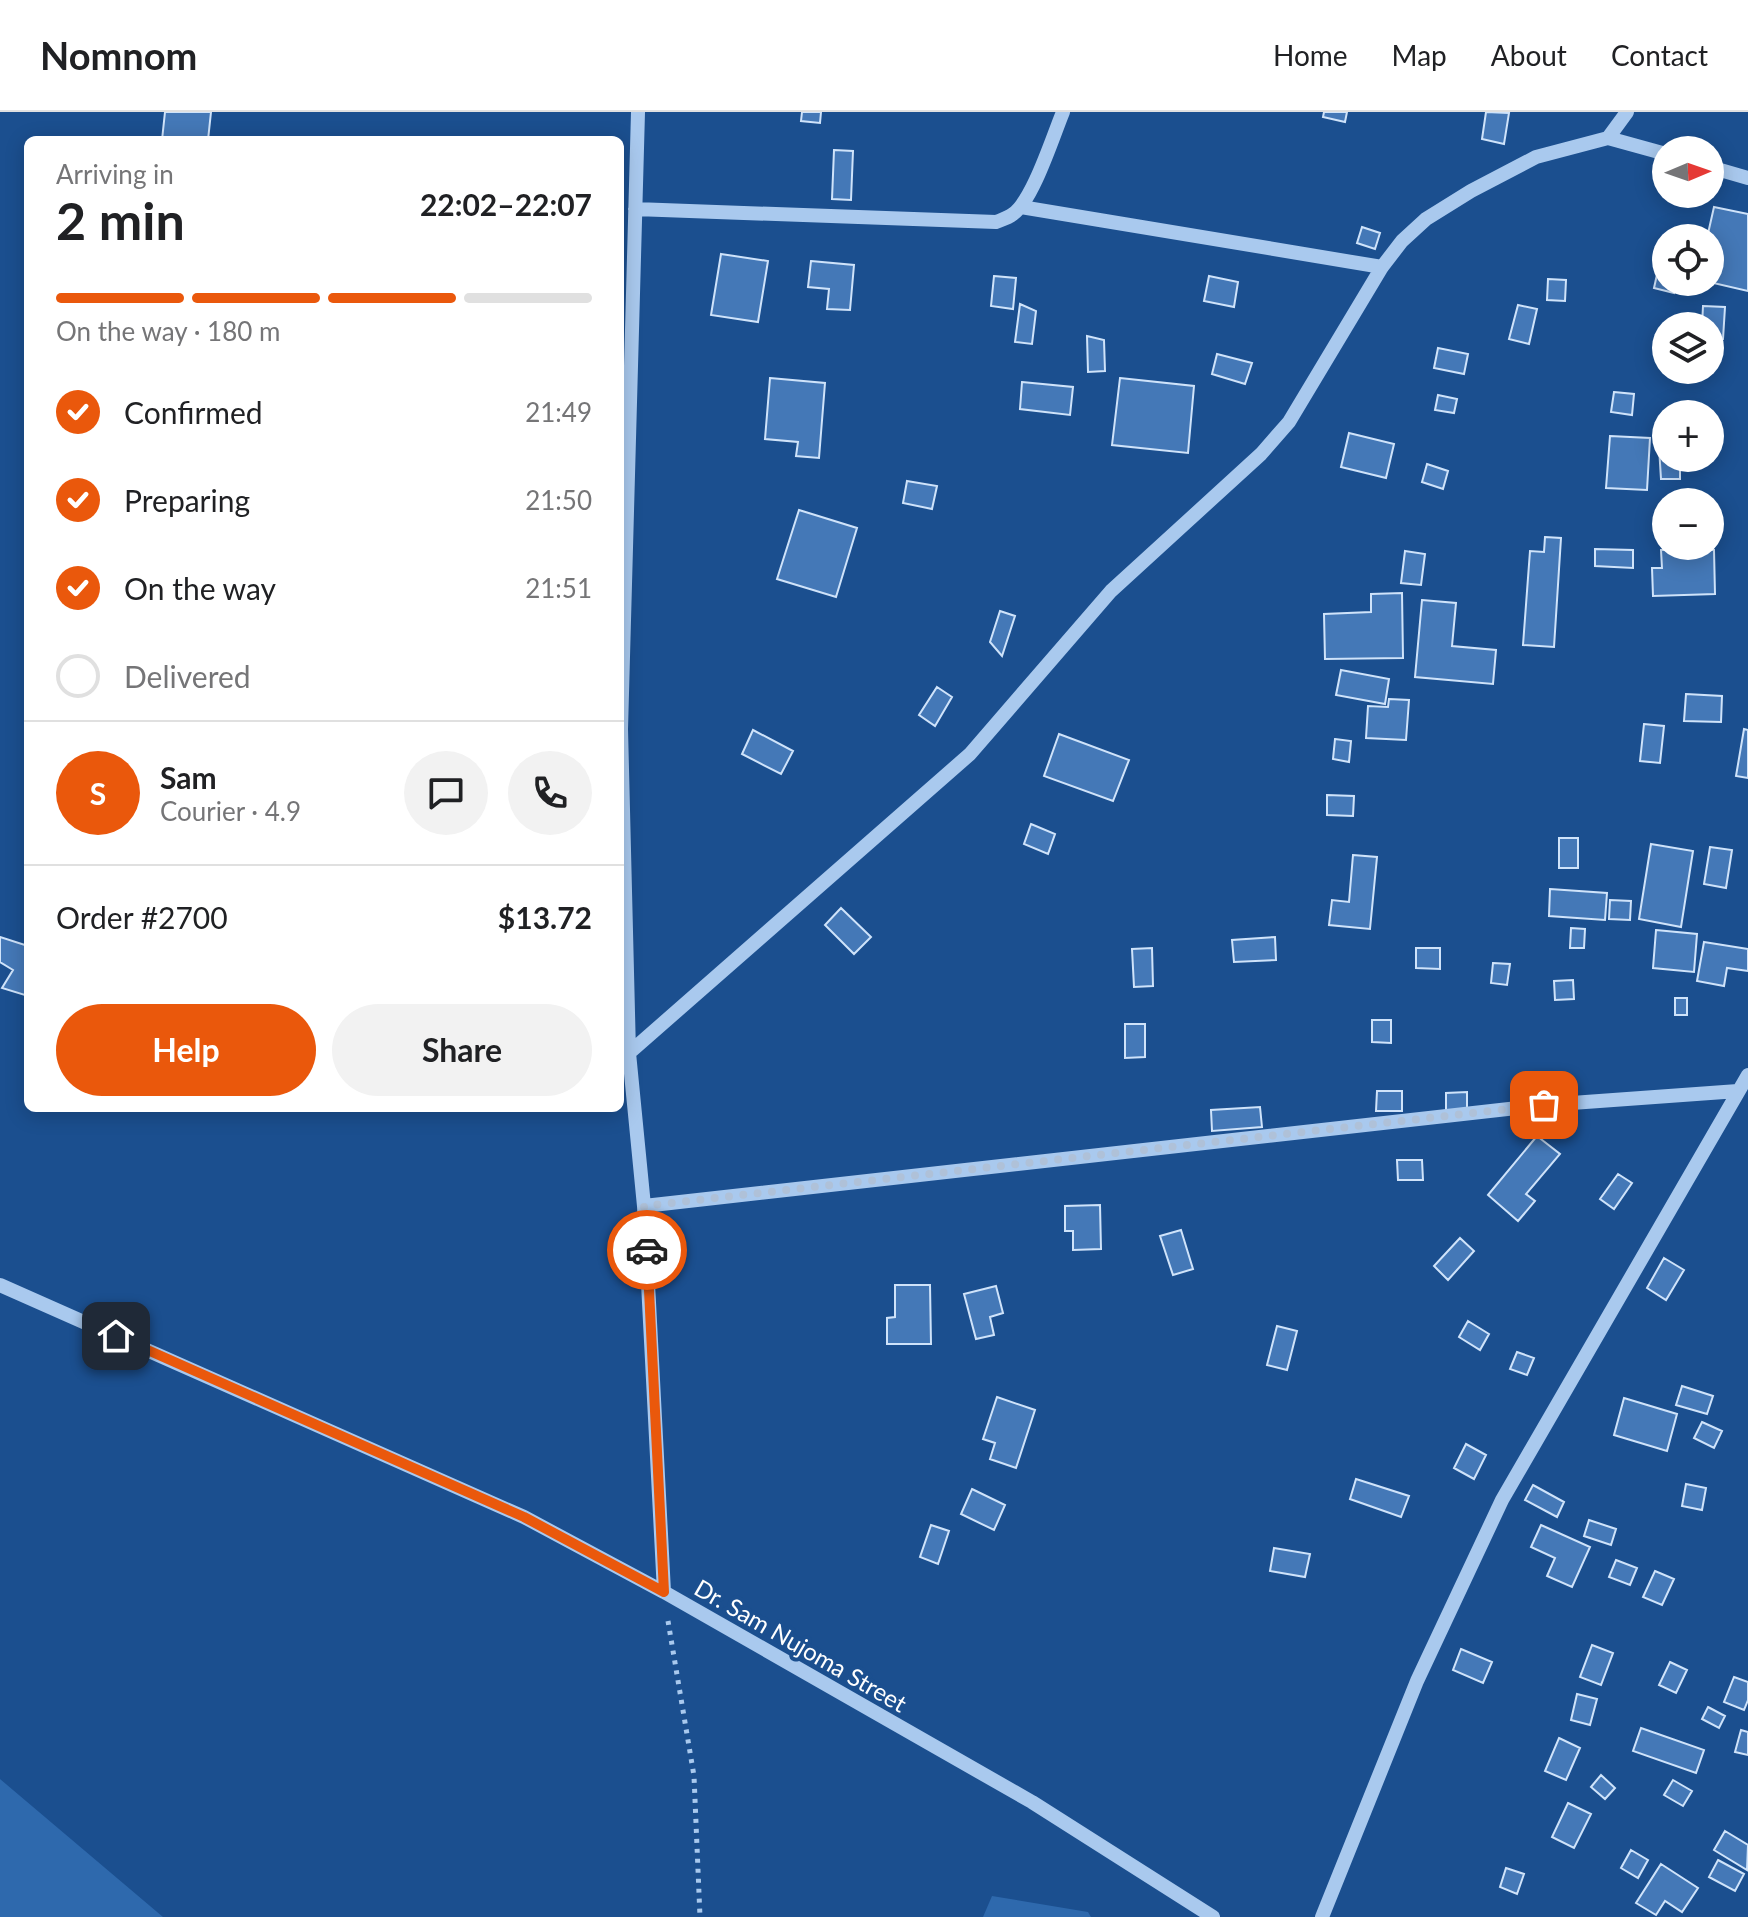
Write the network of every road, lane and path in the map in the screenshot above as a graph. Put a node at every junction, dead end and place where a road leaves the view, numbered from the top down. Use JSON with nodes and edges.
{"nodes":[{"id":1,"x":638,"y":112,"type":"edge"},
{"id":2,"x":1063,"y":112,"type":"edge"},
{"id":3,"x":1627,"y":112,"type":"edge"},
{"id":4,"x":1608,"y":138,"type":"junction"},
{"id":5,"x":1652,"y":150,"type":"edge"},
{"id":6,"x":1724,"y":171,"type":"edge"},
{"id":7,"x":1748,"y":178,"type":"edge"},
{"id":8,"x":1021,"y":207,"type":"junction"},
{"id":9,"x":635,"y":209,"type":"junction"},
{"id":10,"x":1382,"y":267,"type":"junction"},
{"id":11,"x":624,"y":618,"type":"edge"},
{"id":12,"x":624,"y":850,"type":"edge"},
{"id":13,"x":629,"y":1053,"type":"junction"},
{"id":14,"x":1748,"y":1075,"type":"edge"},
{"id":15,"x":1738,"y":1091,"type":"junction"},
{"id":16,"x":644,"y":1206,"type":"junction"},
{"id":17,"x":0,"y":1285,"type":"edge"},
{"id":18,"x":664,"y":1592,"type":"junction"},
{"id":19,"x":700,"y":1917,"type":"edge"},
{"id":20,"x":1213,"y":1917,"type":"edge"},
{"id":21,"x":1322,"y":1917,"type":"edge"}],
"edges":[{"from":1,"to":9,"type":"street"},
{"from":2,"to":8,"type":"street"},
{"from":3,"to":4,"type":"street"},
{"from":4,"to":5,"type":"street"},
{"from":4,"to":10,"type":"street"},
{"from":6,"to":7,"type":"street"},
{"from":8,"to":9,"type":"street"},
{"from":8,"to":10,"type":"street"},
{"from":9,"to":11,"type":"street"},
{"from":10,"to":13,"type":"street"},
{"from":12,"to":13,"type":"street"},
{"from":13,"to":16,"type":"street"},
{"from":14,"to":15,"type":"street"},
{"from":15,"to":16,"type":"street"},
{"from":15,"to":21,"type":"street"},
{"from":16,"to":18,"type":"street"},
{"from":17,"to":18,"type":"street","name":"Dr. Sam Nujoma Street"},
{"from":18,"to":19,"type":"path"},
{"from":18,"to":20,"type":"street","name":"Dr. Sam Nujoma Street"}]}
